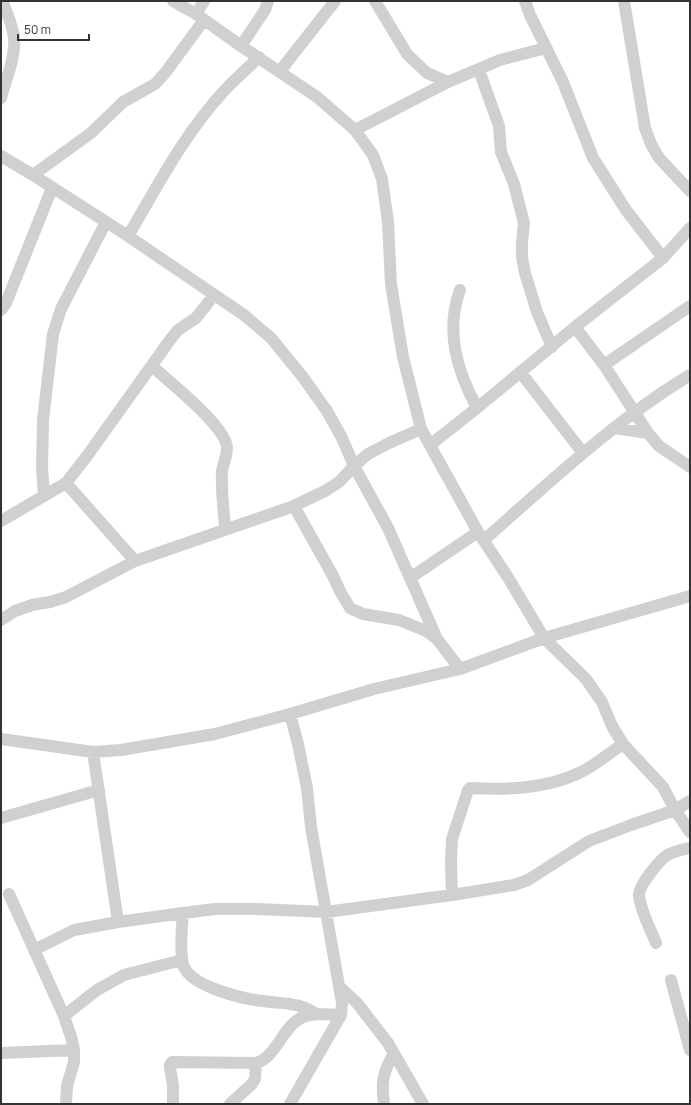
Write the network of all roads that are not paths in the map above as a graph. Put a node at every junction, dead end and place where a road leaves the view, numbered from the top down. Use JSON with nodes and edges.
{"nodes":[{"id":1,"x":2,"y":1,"type":"edge"},
{"id":2,"x":173,"y":1,"type":"edge"},
{"id":3,"x":204,"y":1,"type":"edge"},
{"id":4,"x":268,"y":1,"type":"edge"},
{"id":5,"x":335,"y":1,"type":"edge"},
{"id":6,"x":375,"y":1,"type":"edge"},
{"id":7,"x":525,"y":1,"type":"edge"},
{"id":8,"x":624,"y":1,"type":"edge"},
{"id":9,"x":200,"y":17,"type":"junction"},
{"id":10,"x":241,"y":46,"type":"junction"},
{"id":11,"x":546,"y":48,"type":"junction"},
{"id":12,"x":259,"y":57,"type":"junction"},
{"id":13,"x":479,"y":70,"type":"junction"},
{"id":14,"x":280,"y":71,"type":"junction"},
{"id":15,"x":427,"y":74,"type":"junction"},
{"id":16,"x":448,"y":82,"type":"junction"},
{"id":17,"x":427,"y":93,"type":"junction"},
{"id":18,"x":1,"y":98,"type":"edge"},
{"id":19,"x":355,"y":130,"type":"junction"},
{"id":20,"x":1,"y":156,"type":"edge"},
{"id":21,"x":33,"y":175,"type":"junction"},
{"id":22,"x":52,"y":188,"type":"junction"},
{"id":23,"x":690,"y":191,"type":"edge"},
{"id":24,"x":106,"y":222,"type":"junction"},
{"id":25,"x":690,"y":228,"type":"edge"},
{"id":26,"x":128,"y":236,"type":"junction"},
{"id":27,"x":663,"y":258,"type":"junction"},
{"id":28,"x":460,"y":290,"type":"dead end"},
{"id":29,"x":214,"y":295,"type":"junction"},
{"id":30,"x":690,"y":306,"type":"edge"},
{"id":31,"x":1,"y":310,"type":"edge"},
{"id":32,"x":575,"y":327,"type":"junction"},
{"id":33,"x":552,"y":347,"type":"junction"},
{"id":34,"x":152,"y":366,"type":"junction"},
{"id":35,"x":604,"y":366,"type":"junction"},
{"id":36,"x":521,"y":373,"type":"junction"},
{"id":37,"x":690,"y":375,"type":"edge"},
{"id":38,"x":477,"y":408,"type":"junction"},
{"id":39,"x":634,"y":412,"type":"junction"},
{"id":40,"x":614,"y":428,"type":"junction"},
{"id":41,"x":421,"y":429,"type":"junction"},
{"id":42,"x":648,"y":433,"type":"junction"},
{"id":43,"x":430,"y":445,"type":"junction"},
{"id":44,"x":583,"y":453,"type":"junction"},
{"id":45,"x":354,"y":466,"type":"junction"},
{"id":46,"x":690,"y":467,"type":"edge"},
{"id":47,"x":66,"y":483,"type":"junction"},
{"id":48,"x":44,"y":496,"type":"junction"},
{"id":49,"x":294,"y":506,"type":"junction"},
{"id":50,"x":1,"y":521,"type":"edge"},
{"id":51,"x":225,"y":530,"type":"junction"},
{"id":52,"x":481,"y":536,"type":"junction"},
{"id":53,"x":135,"y":561,"type":"junction"},
{"id":54,"x":410,"y":578,"type":"junction"},
{"id":55,"x":688,"y":600,"type":"edge"},
{"id":56,"x":1,"y":620,"type":"edge"},
{"id":57,"x":544,"y":638,"type":"junction"},
{"id":58,"x":437,"y":639,"type":"junction"},
{"id":59,"x":460,"y":669,"type":"junction"},
{"id":60,"x":290,"y":714,"type":"junction"},
{"id":61,"x":1,"y":739,"type":"edge"},
{"id":62,"x":623,"y":744,"type":"junction"},
{"id":63,"x":92,"y":752,"type":"junction"},
{"id":64,"x":99,"y":790,"type":"junction"},
{"id":65,"x":690,"y":801,"type":"edge"},
{"id":66,"x":675,"y":810,"type":"junction"},
{"id":67,"x":1,"y":818,"type":"edge"},
{"id":68,"x":690,"y":832,"type":"edge"},
{"id":69,"x":690,"y":848,"type":"edge"},
{"id":70,"x":9,"y":894,"type":"dead end"},
{"id":71,"x":452,"y":895,"type":"junction"},
{"id":72,"x":326,"y":912,"type":"junction"},
{"id":73,"x":182,"y":913,"type":"junction"},
{"id":74,"x":118,"y":922,"type":"junction"},
{"id":75,"x":656,"y":943,"type":"dead end"},
{"id":76,"x":34,"y":950,"type":"junction"},
{"id":77,"x":182,"y":960,"type":"junction"},
{"id":78,"x":671,"y":980,"type":"dead end"},
{"id":79,"x":339,"y":986,"type":"junction"},
{"id":80,"x":316,"y":1014,"type":"junction"},
{"id":81,"x":64,"y":1016,"type":"junction"},
{"id":82,"x":341,"y":1016,"type":"junction"},
{"id":83,"x":74,"y":1050,"type":"junction"},
{"id":84,"x":690,"y":1050,"type":"edge"},
{"id":85,"x":1,"y":1052,"type":"edge"},
{"id":86,"x":394,"y":1053,"type":"junction"},
{"id":87,"x":256,"y":1063,"type":"junction"},
{"id":88,"x":66,"y":1104,"type":"edge"},
{"id":89,"x":173,"y":1104,"type":"edge"},
{"id":90,"x":230,"y":1104,"type":"edge"},
{"id":91,"x":290,"y":1104,"type":"edge"},
{"id":92,"x":384,"y":1104,"type":"edge"},
{"id":93,"x":423,"y":1104,"type":"edge"}],
"edges":[{"from":1,"to":18,"type":"street"},
{"from":2,"to":9,"type":"street"},
{"from":3,"to":9,"type":"street"},
{"from":4,"to":10,"type":"street"},
{"from":5,"to":14,"type":"street"},
{"from":6,"to":15,"type":"street"},
{"from":7,"to":11,"type":"street"},
{"from":8,"to":23,"type":"street"},
{"from":9,"to":10,"type":"street"},
{"from":9,"to":21,"type":"street"},
{"from":10,"to":12,"type":"street"},
{"from":11,"to":13,"type":"street"},
{"from":11,"to":27,"type":"street"},
{"from":12,"to":14,"type":"street"},
{"from":12,"to":26,"type":"street"},
{"from":13,"to":16,"type":"street"},
{"from":13,"to":33,"type":"street"},
{"from":14,"to":19,"type":"street"},
{"from":15,"to":16,"type":"street"},
{"from":15,"to":17,"type":"street"},
{"from":16,"to":17,"type":"street"},
{"from":17,"to":19,"type":"street"},
{"from":19,"to":41,"type":"street"},
{"from":20,"to":21,"type":"street"},
{"from":21,"to":22,"type":"street"},
{"from":22,"to":24,"type":"street"},
{"from":22,"to":31,"type":"street"},
{"from":24,"to":26,"type":"street"},
{"from":24,"to":48,"type":"street"},
{"from":25,"to":27,"type":"street"},
{"from":26,"to":29,"type":"street"},
{"from":27,"to":32,"type":"street"},
{"from":28,"to":38,"type":"street"},
{"from":29,"to":34,"type":"street"},
{"from":29,"to":45,"type":"street"},
{"from":30,"to":35,"type":"street"},
{"from":32,"to":33,"type":"street"},
{"from":32,"to":35,"type":"street"},
{"from":33,"to":36,"type":"street"},
{"from":34,"to":47,"type":"street"},
{"from":34,"to":51,"type":"street"},
{"from":35,"to":39,"type":"street"},
{"from":36,"to":38,"type":"street"},
{"from":36,"to":44,"type":"street"},
{"from":37,"to":39,"type":"street"},
{"from":38,"to":43,"type":"street"},
{"from":39,"to":40,"type":"street"},
{"from":39,"to":42,"type":"street"},
{"from":40,"to":42,"type":"street"},
{"from":40,"to":44,"type":"street"},
{"from":41,"to":43,"type":"street"},
{"from":41,"to":45,"type":"street"},
{"from":42,"to":46,"type":"street"},
{"from":43,"to":52,"type":"street"},
{"from":44,"to":52,"type":"street"},
{"from":45,"to":49,"type":"street"},
{"from":45,"to":54,"type":"street"},
{"from":47,"to":48,"type":"street"},
{"from":47,"to":53,"type":"street"},
{"from":48,"to":50,"type":"street"},
{"from":49,"to":51,"type":"street"},
{"from":49,"to":58,"type":"street"},
{"from":51,"to":53,"type":"street"},
{"from":52,"to":54,"type":"street"},
{"from":52,"to":57,"type":"street"},
{"from":53,"to":56,"type":"street"},
{"from":54,"to":58,"type":"street"},
{"from":55,"to":57,"type":"street"},
{"from":57,"to":59,"type":"street"},
{"from":57,"to":62,"type":"street"},
{"from":58,"to":59,"type":"street"},
{"from":59,"to":60,"type":"street"},
{"from":60,"to":63,"type":"street"},
{"from":60,"to":72,"type":"street"},
{"from":61,"to":63,"type":"street"},
{"from":62,"to":66,"type":"street"},
{"from":62,"to":71,"type":"street"},
{"from":63,"to":64,"type":"street"},
{"from":64,"to":67,"type":"street"},
{"from":64,"to":74,"type":"street"},
{"from":65,"to":66,"type":"street"},
{"from":66,"to":68,"type":"street"},
{"from":66,"to":71,"type":"street"},
{"from":69,"to":75,"type":"street"},
{"from":70,"to":76,"type":"street"},
{"from":71,"to":72,"type":"street"},
{"from":72,"to":73,"type":"street"},
{"from":72,"to":79,"type":"street"},
{"from":73,"to":74,"type":"street"},
{"from":73,"to":77,"type":"street"},
{"from":74,"to":76,"type":"street"},
{"from":76,"to":81,"type":"street"},
{"from":77,"to":80,"type":"street"},
{"from":77,"to":81,"type":"street"},
{"from":78,"to":84,"type":"street"},
{"from":79,"to":82,"type":"street"},
{"from":79,"to":86,"type":"street"},
{"from":80,"to":82,"type":"street"},
{"from":80,"to":87,"type":"street"},
{"from":81,"to":83,"type":"street"},
{"from":82,"to":91,"type":"street"},
{"from":83,"to":85,"type":"street"},
{"from":83,"to":88,"type":"street"},
{"from":86,"to":92,"type":"street"},
{"from":86,"to":93,"type":"street"},
{"from":87,"to":89,"type":"street"},
{"from":87,"to":90,"type":"street"}]}
